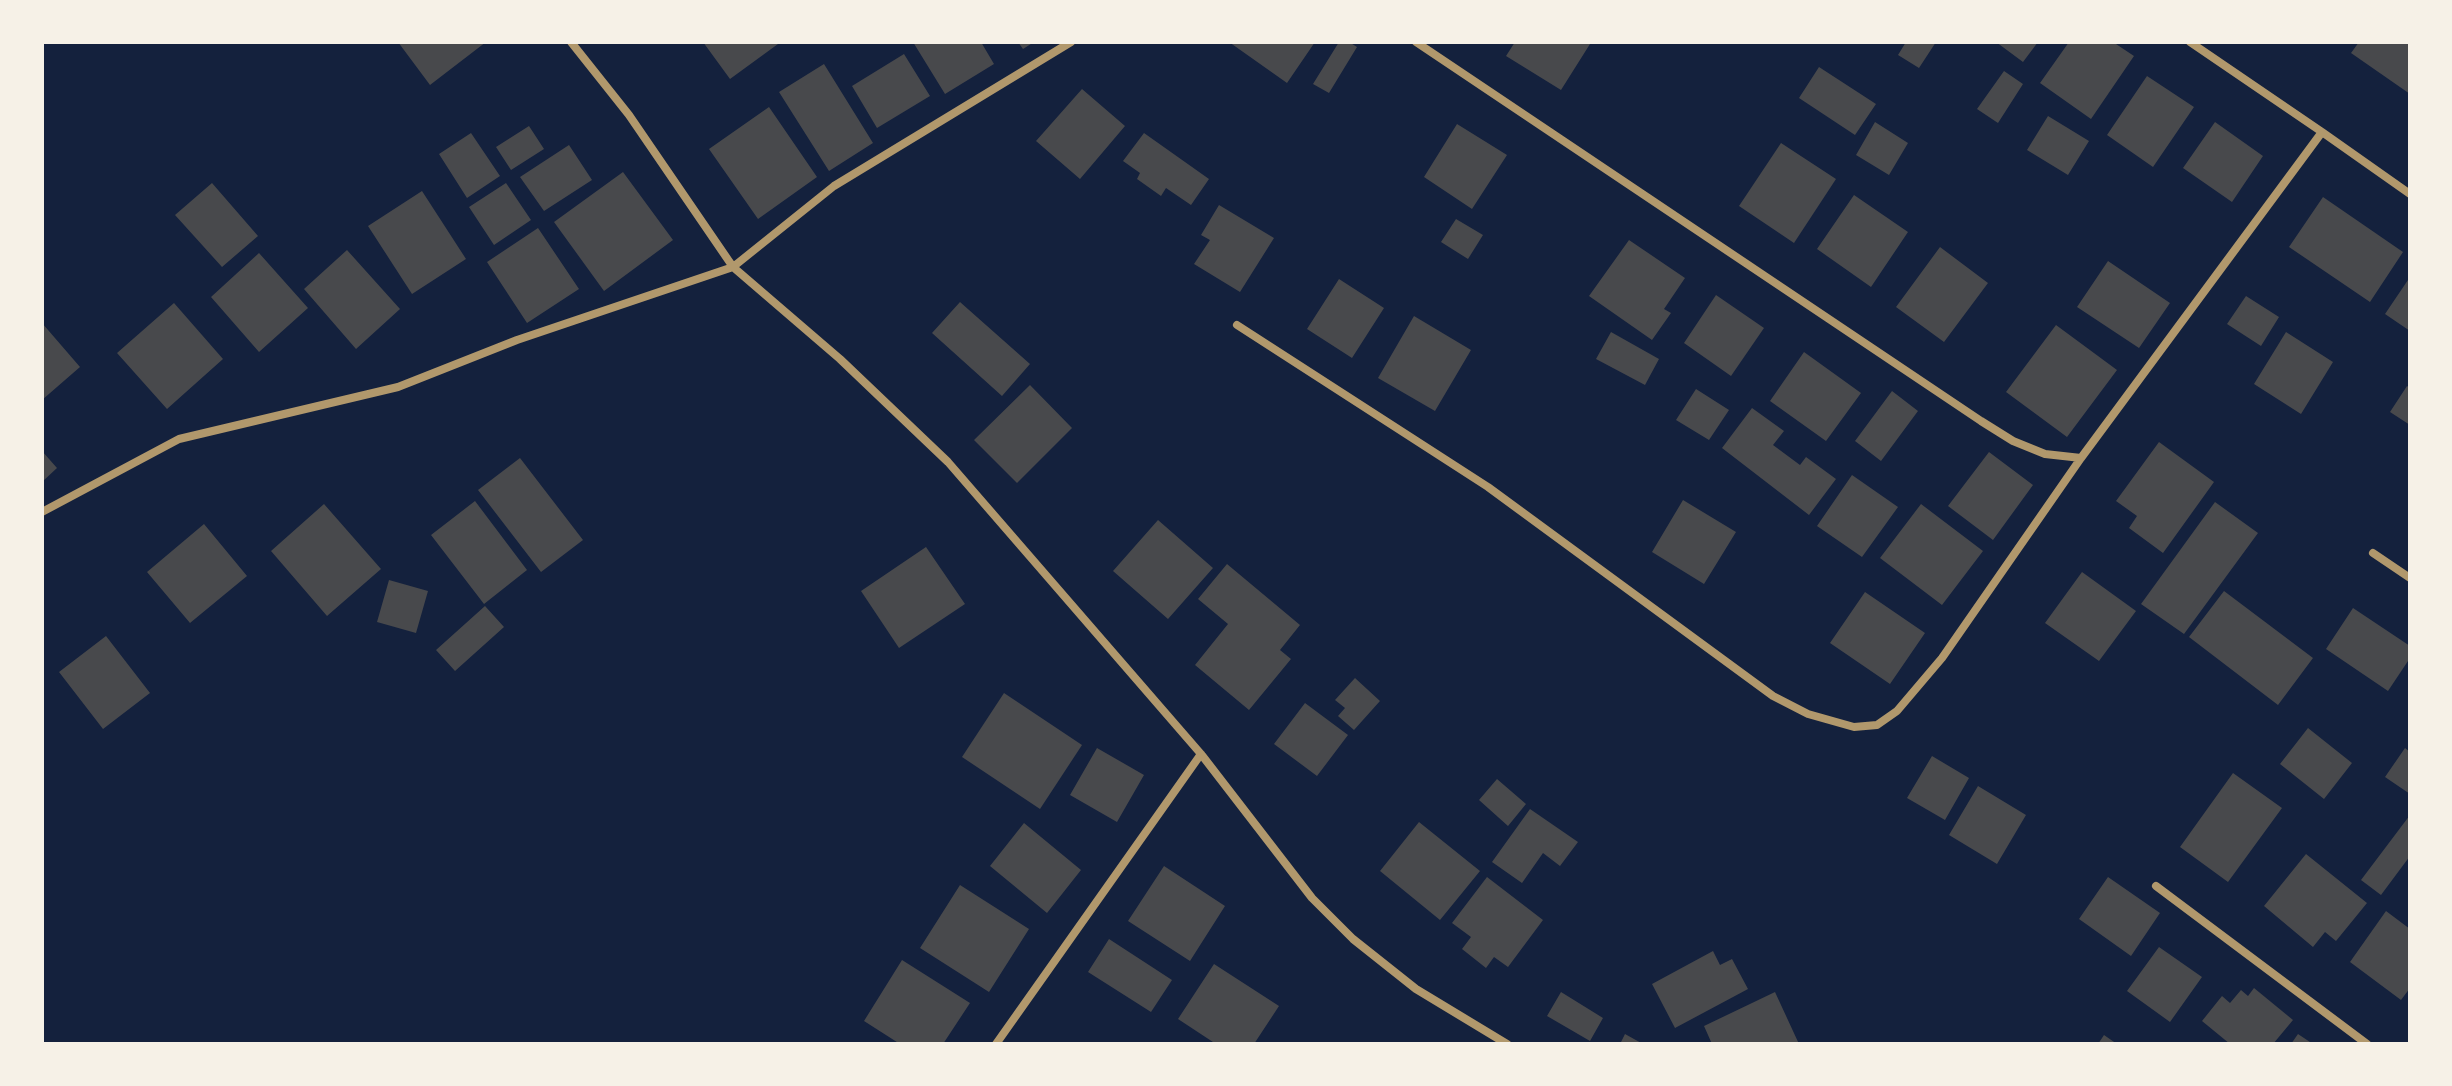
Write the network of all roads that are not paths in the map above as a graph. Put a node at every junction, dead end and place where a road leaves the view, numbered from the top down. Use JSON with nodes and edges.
{"nodes":[{"id":1,"x":571,"y":42,"type":"edge"},
{"id":2,"x":1071,"y":42,"type":"edge"},
{"id":3,"x":1416,"y":42,"type":"edge"},
{"id":4,"x":2190,"y":42,"type":"edge"},
{"id":5,"x":2322,"y":132,"type":"junction"},
{"id":6,"x":2410,"y":194,"type":"edge"},
{"id":7,"x":733,"y":267,"type":"junction"},
{"id":8,"x":1237,"y":325,"type":"dead end"},
{"id":9,"x":2081,"y":458,"type":"junction"},
{"id":10,"x":42,"y":512,"type":"edge"},
{"id":11,"x":2373,"y":553,"type":"dead end"},
{"id":12,"x":2410,"y":578,"type":"edge"},
{"id":13,"x":1201,"y":754,"type":"junction"},
{"id":14,"x":2156,"y":886,"type":"dead end"},
{"id":15,"x":996,"y":1044,"type":"edge"},
{"id":16,"x":1507,"y":1044,"type":"edge"},
{"id":17,"x":2367,"y":1044,"type":"edge"}],
"edges":[{"from":1,"to":7,"type":"street"},
{"from":2,"to":7,"type":"street"},
{"from":3,"to":9,"type":"street"},
{"from":4,"to":5,"type":"street"},
{"from":5,"to":6,"type":"street"},
{"from":5,"to":9,"type":"street"},
{"from":7,"to":10,"type":"street"},
{"from":7,"to":13,"type":"street"},
{"from":8,"to":9,"type":"street"},
{"from":11,"to":12,"type":"street"},
{"from":13,"to":15,"type":"street"},
{"from":13,"to":16,"type":"street"},
{"from":14,"to":17,"type":"street"}]}
